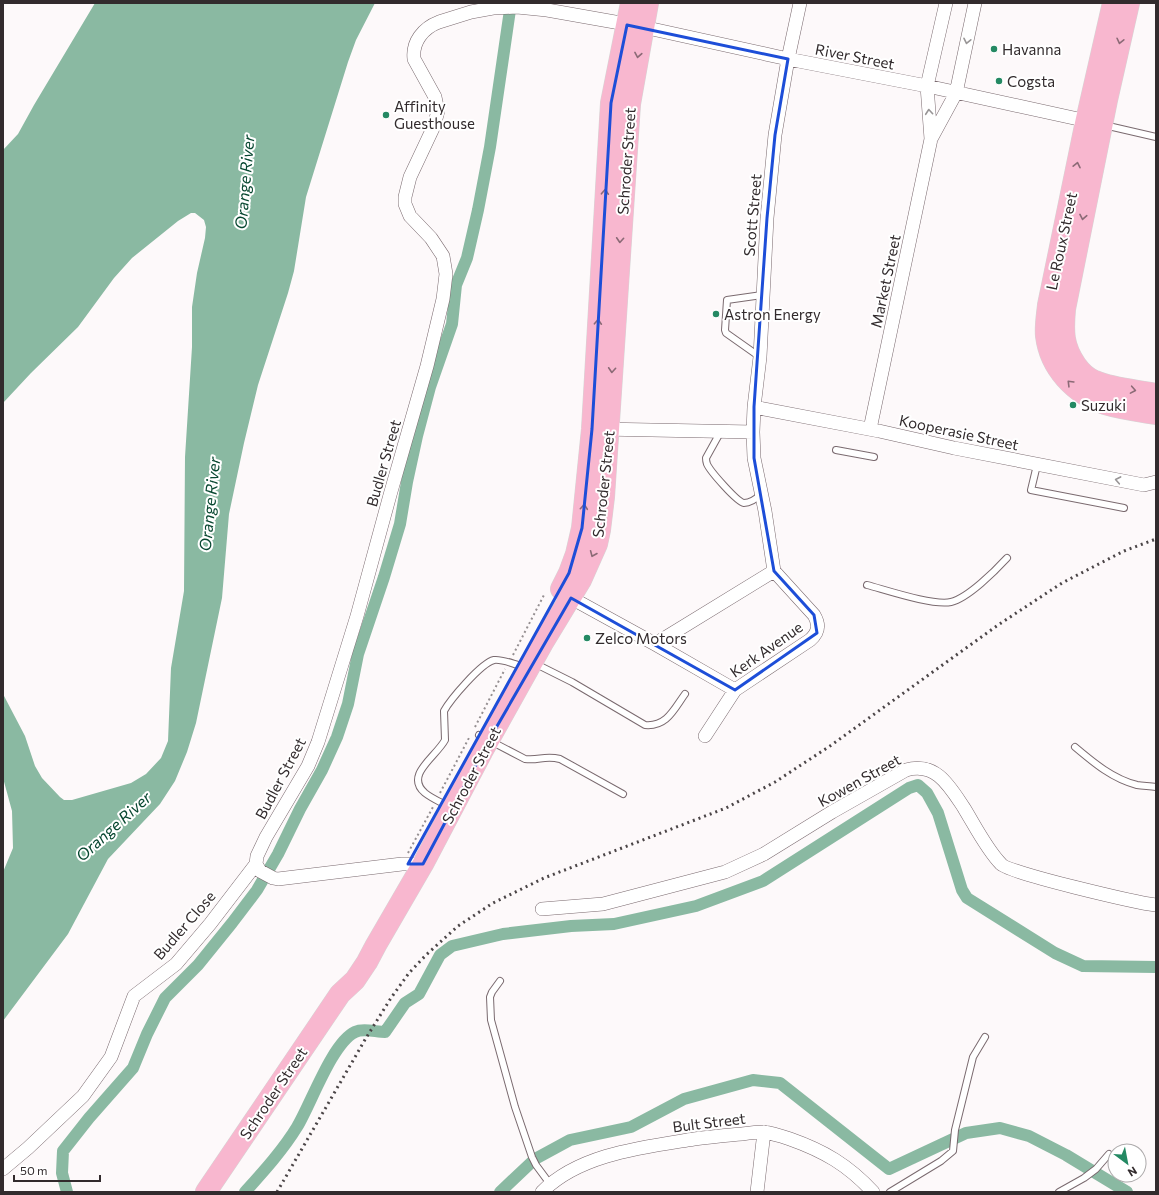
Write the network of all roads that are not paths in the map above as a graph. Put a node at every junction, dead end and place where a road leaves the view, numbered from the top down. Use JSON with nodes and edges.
{"nodes":[{"id":1,"x":631,"y":3,"type":"edge"},
{"id":2,"x":648,"y":3,"type":"edge"},
{"id":3,"x":800,"y":3,"type":"edge"},
{"id":4,"x":946,"y":3,"type":"edge"},
{"id":5,"x":975,"y":3,"type":"edge"},
{"id":6,"x":1113,"y":3,"type":"edge"},
{"id":7,"x":1129,"y":3,"type":"edge"},
{"id":8,"x":547,"y":6,"type":"edge"},
{"id":9,"x":635,"y":26,"type":"junction"},
{"id":10,"x":788,"y":59,"type":"junction"},
{"id":11,"x":927,"y":86,"type":"junction"},
{"id":12,"x":956,"y":93,"type":"junction"},
{"id":13,"x":1094,"y":123,"type":"junction"},
{"id":14,"x":1156,"y":137,"type":"edge"},
{"id":15,"x":931,"y":139,"type":"junction"},
{"id":16,"x":762,"y":295,"type":"junction"},
{"id":17,"x":760,"y":357,"type":"junction"},
{"id":18,"x":1156,"y":394,"type":"edge"},
{"id":19,"x":754,"y":407,"type":"junction"},
{"id":20,"x":1156,"y":414,"type":"edge"},
{"id":21,"x":600,"y":429,"type":"junction"},
{"id":22,"x":870,"y":430,"type":"junction"},
{"id":23,"x":721,"y":431,"type":"junction"},
{"id":24,"x":753,"y":432,"type":"junction"},
{"id":25,"x":836,"y":450,"type":"dead end"},
{"id":26,"x":874,"y":457,"type":"dead end"},
{"id":27,"x":1031,"y":463,"type":"junction"},
{"id":28,"x":1156,"y":482,"type":"edge"},
{"id":29,"x":761,"y":494,"type":"junction"},
{"id":30,"x":1124,"y":508,"type":"dead end"},
{"id":31,"x":1007,"y":558,"type":"dead end"},
{"id":32,"x":774,"y":571,"type":"junction"},
{"id":33,"x":867,"y":586,"type":"dead end"},
{"id":34,"x":559,"y":594,"type":"junction"},
{"id":35,"x":655,"y":644,"type":"junction"},
{"id":36,"x":520,"y":663,"type":"junction"},
{"id":37,"x":735,"y":690,"type":"junction"},
{"id":38,"x":685,"y":694,"type":"dead end"},
{"id":39,"x":706,"y":736,"type":"dead end"},
{"id":40,"x":484,"y":737,"type":"junction"},
{"id":41,"x":1075,"y":747,"type":"dead end"},
{"id":42,"x":1156,"y":787,"type":"edge"},
{"id":43,"x":624,"y":794,"type":"dead end"},
{"id":44,"x":439,"y":801,"type":"junction"},
{"id":45,"x":411,"y":864,"type":"junction"},
{"id":46,"x":264,"y":872,"type":"junction"},
{"id":47,"x":1156,"y":905,"type":"edge"},
{"id":48,"x":542,"y":909,"type":"dead end"},
{"id":49,"x":500,"y":981,"type":"dead end"},
{"id":50,"x":985,"y":1037,"type":"dead end"},
{"id":51,"x":764,"y":1132,"type":"junction"},
{"id":52,"x":1107,"y":1157,"type":"edge"},
{"id":53,"x":3,"y":1169,"type":"edge"},
{"id":54,"x":546,"y":1188,"type":"edge"},
{"id":55,"x":206,"y":1192,"type":"edge"},
{"id":56,"x":757,"y":1192,"type":"edge"},
{"id":57,"x":873,"y":1192,"type":"edge"},
{"id":58,"x":890,"y":1192,"type":"edge"},
{"id":59,"x":1059,"y":1192,"type":"edge"}],
"edges":[{"from":1,"to":9,"type":"highway","name":"Schroder Street"},
{"from":2,"to":9,"type":"highway","name":"Schroder Street"},
{"from":3,"to":10,"type":"street","name":"Scott Street"},
{"from":4,"to":11,"type":"street","name":"Market Street"},
{"from":5,"to":12,"type":"street","name":"Market Street","one_way":true},
{"from":6,"to":13,"type":"highway","name":"Le Roux Street"},
{"from":7,"to":13,"type":"highway","name":"Le Roux Street","one_way":true},
{"from":8,"to":9,"type":"street","name":"River Street"},
{"from":8,"to":46,"type":"street","name":"Budler Street"},
{"from":9,"to":10,"type":"street","name":"River Street"},
{"from":9,"to":21,"type":"highway","name":"Schroder Street"},
{"from":10,"to":11,"type":"street","name":"River Street"},
{"from":10,"to":16,"type":"street","name":"Scott Street"},
{"from":11,"to":12,"type":"street","name":"River Street"},
{"from":15,"to":11,"type":"street","name":"Market Street","one_way":true},
{"from":12,"to":13,"type":"street","name":"River Street"},
{"from":12,"to":15,"type":"street","name":"Market Street"},
{"from":13,"to":14,"type":"lane","name":"River Street"},
{"from":13,"to":18,"type":"highway","name":"Le Roux Street","one_way":true},
{"from":20,"to":13,"type":"highway","name":"Le Roux Street","one_way":true},
{"from":15,"to":22,"type":"street","name":"Market Street"},
{"from":16,"to":17,"type":"street","name":"Scott Street"},
{"from":16,"to":17,"type":"lane"},
{"from":17,"to":19,"type":"street","name":"Scott Street"},
{"from":19,"to":22,"type":"street","name":"Kooperasie Street"},
{"from":19,"to":24,"type":"street","name":"Scott Street"},
{"from":21,"to":23,"type":"street"},
{"from":21,"to":34,"type":"highway","name":"Schroder Street"},
{"from":22,"to":27,"type":"street","name":"Kooperasie Street"},
{"from":23,"to":24,"type":"street"},
{"from":23,"to":29,"type":"lane"},
{"from":24,"to":29,"type":"street"},
{"from":25,"to":26,"type":"lane"},
{"from":28,"to":27,"type":"street","name":"Kooperasie Street","one_way":true},
{"from":27,"to":30,"type":"lane"},
{"from":29,"to":32,"type":"street"},
{"from":31,"to":33,"type":"lane"},
{"from":32,"to":35,"type":"street"},
{"from":32,"to":37,"type":"street","name":"Kerk Avenue"},
{"from":34,"to":35,"type":"street"},
{"from":34,"to":36,"type":"highway","name":"Schroder Street"},
{"from":35,"to":37,"type":"street"},
{"from":36,"to":38,"type":"lane"},
{"from":36,"to":40,"type":"highway","name":"Schroder Street"},
{"from":36,"to":44,"type":"lane"},
{"from":37,"to":39,"type":"street","name":"Kerk Avenue"},
{"from":40,"to":43,"type":"lane"},
{"from":40,"to":44,"type":"highway","name":"Schroder Street"},
{"from":40,"to":45,"type":"highway","name":"Schroder Street"},
{"from":41,"to":42,"type":"lane"},
{"from":44,"to":45,"type":"highway","name":"Schroder Street"},
{"from":45,"to":46,"type":"street"},
{"from":45,"to":55,"type":"highway","name":"Schroder Street"},
{"from":46,"to":53,"type":"street","name":"Budler Close"},
{"from":47,"to":48,"type":"street","name":"Kowen Street"},
{"from":49,"to":54,"type":"lane"},
{"from":50,"to":58,"type":"lane"},
{"from":51,"to":54,"type":"street","name":"Bult Street"},
{"from":51,"to":56,"type":"street"},
{"from":51,"to":57,"type":"street","name":"Bult Street"},
{"from":52,"to":59,"type":"lane"}]}
